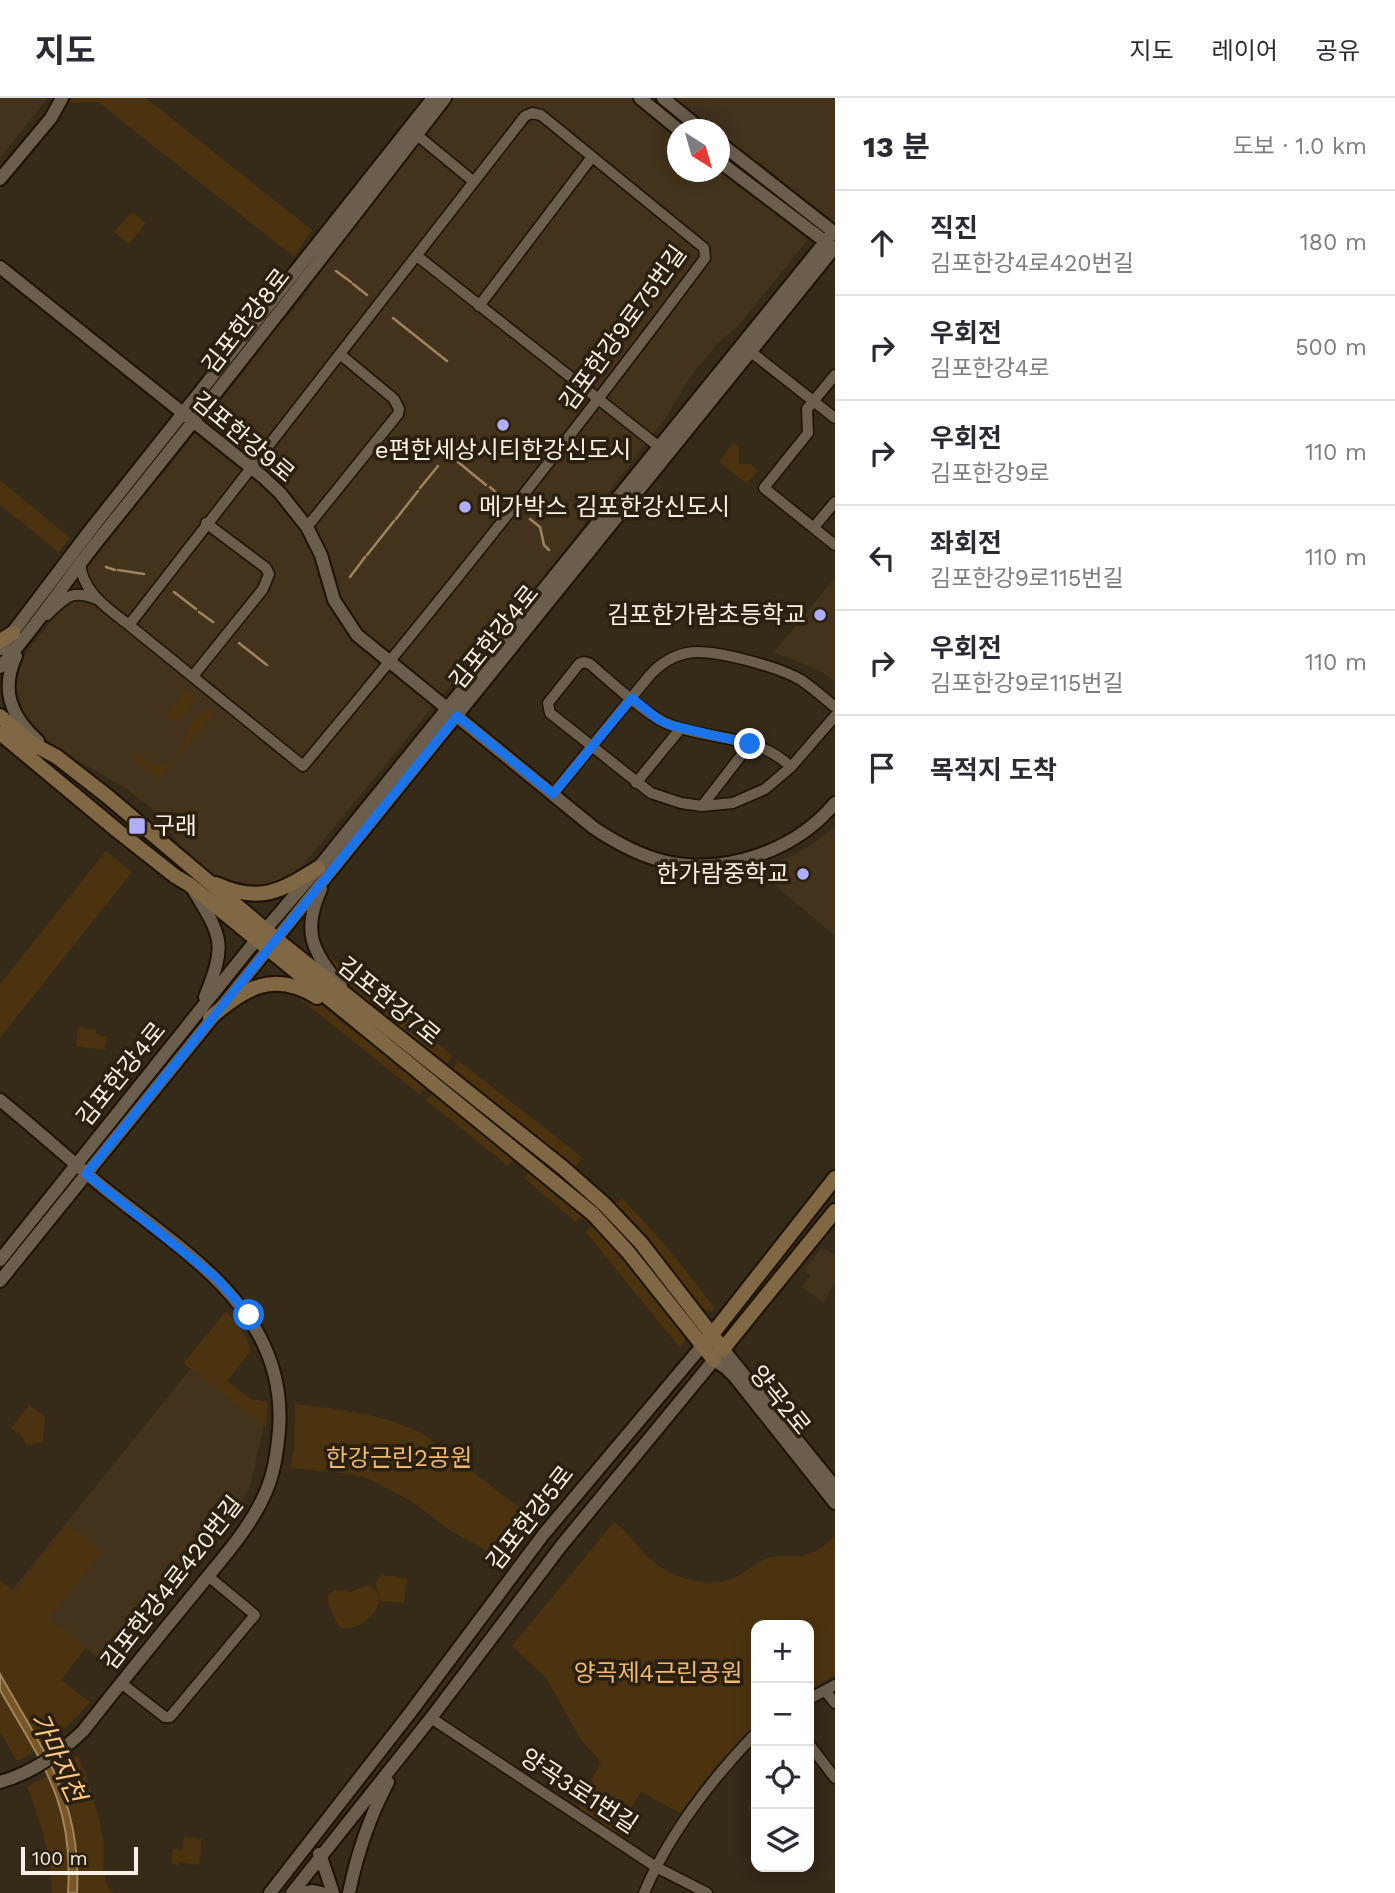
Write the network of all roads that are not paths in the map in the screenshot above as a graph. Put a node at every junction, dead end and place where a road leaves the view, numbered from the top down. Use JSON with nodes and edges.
{"nodes":[{"id":1,"x":62,"y":98,"type":"edge"},
{"id":2,"x":433,"y":98,"type":"edge"},
{"id":3,"x":445,"y":98,"type":"edge"},
{"id":4,"x":639,"y":98,"type":"edge"},
{"id":5,"x":663,"y":98,"type":"edge"},
{"id":6,"x":689,"y":119,"type":"edge"},
{"id":7,"x":667,"y":120,"type":"edge"},
{"id":8,"x":417,"y":135,"type":"junction"},
{"id":9,"x":730,"y":153,"type":"edge"},
{"id":10,"x":593,"y":157,"type":"junction"},
{"id":11,"x":730,"y":170,"type":"edge"},
{"id":12,"x":0,"y":179,"type":"edge"},
{"id":13,"x":473,"y":181,"type":"junction"},
{"id":14,"x":833,"y":242,"type":"edge"},
{"id":15,"x":417,"y":256,"type":"junction"},
{"id":16,"x":0,"y":267,"type":"edge"},
{"id":17,"x":479,"y":306,"type":"junction"},
{"id":18,"x":751,"y":352,"type":"junction"},
{"id":19,"x":341,"y":355,"type":"junction"},
{"id":20,"x":835,"y":375,"type":"edge"},
{"id":21,"x":599,"y":401,"type":"junction"},
{"id":22,"x":814,"y":401,"type":"junction"},
{"id":23,"x":189,"y":418,"type":"junction"},
{"id":24,"x":835,"y":418,"type":"edge"},
{"id":25,"x":658,"y":446,"type":"junction"},
{"id":26,"x":251,"y":467,"type":"junction"},
{"id":27,"x":835,"y":502,"type":"edge"},
{"id":28,"x":206,"y":523,"type":"junction"},
{"id":29,"x":307,"y":527,"type":"junction"},
{"id":30,"x":814,"y":527,"type":"junction"},
{"id":31,"x":833,"y":539,"type":"edge"},
{"id":32,"x":80,"y":562,"type":"junction"},
{"id":33,"x":98,"y":599,"type":"junction"},
{"id":34,"x":35,"y":625,"type":"junction"},
{"id":35,"x":129,"y":625,"type":"junction"},
{"id":36,"x":12,"y":639,"type":"edge"},
{"id":37,"x":0,"y":649,"type":"edge"},
{"id":38,"x":390,"y":663,"type":"junction"},
{"id":39,"x":0,"y":667,"type":"edge"},
{"id":40,"x":193,"y":676,"type":"junction"},
{"id":41,"x":632,"y":698,"type":"junction"},
{"id":42,"x":835,"y":707,"type":"edge"},
{"id":43,"x":452,"y":712,"type":"junction"},
{"id":44,"x":0,"y":716,"type":"edge"},
{"id":45,"x":835,"y":716,"type":"edge"},
{"id":46,"x":681,"y":728,"type":"junction"},
{"id":47,"x":0,"y":733,"type":"edge"},
{"id":48,"x":0,"y":744,"type":"edge"},
{"id":49,"x":750,"y":744,"type":"junction"},
{"id":50,"x":593,"y":747,"type":"junction"},
{"id":51,"x":57,"y":757,"type":"junction"},
{"id":52,"x":38,"y":765,"type":"junction"},
{"id":53,"x":791,"y":767,"type":"junction"},
{"id":54,"x":636,"y":783,"type":"junction"},
{"id":55,"x":553,"y":794,"type":"junction"},
{"id":56,"x":835,"y":803,"type":"edge"},
{"id":57,"x":702,"y":806,"type":"junction"},
{"id":58,"x":324,"y":870,"type":"junction"},
{"id":59,"x":196,"y":881,"type":"junction"},
{"id":60,"x":266,"y":939,"type":"junction"},
{"id":61,"x":354,"y":1002,"type":"junction"},
{"id":62,"x":205,"y":1014,"type":"junction"},
{"id":63,"x":362,"y":1027,"type":"junction"},
{"id":64,"x":0,"y":1100,"type":"edge"},
{"id":65,"x":0,"y":1109,"type":"edge"},
{"id":66,"x":76,"y":1165,"type":"junction"},
{"id":67,"x":86,"y":1174,"type":"junction"},
{"id":68,"x":835,"y":1178,"type":"edge"},
{"id":69,"x":835,"y":1211,"type":"edge"},
{"id":70,"x":0,"y":1260,"type":"edge"},
{"id":71,"x":0,"y":1281,"type":"edge"},
{"id":72,"x":696,"y":1314,"type":"junction"},
{"id":73,"x":730,"y":1314,"type":"junction"},
{"id":74,"x":707,"y":1340,"type":"junction"},
{"id":75,"x":718,"y":1354,"type":"junction"},
{"id":76,"x":835,"y":1487,"type":"edge"},
{"id":77,"x":835,"y":1503,"type":"edge"},
{"id":78,"x":208,"y":1576,"type":"junction"},
{"id":79,"x":121,"y":1683,"type":"junction"},
{"id":80,"x":835,"y":1685,"type":"edge"},
{"id":81,"x":826,"y":1692,"type":"junction"},
{"id":82,"x":814,"y":1697,"type":"edge"},
{"id":83,"x":835,"y":1703,"type":"edge"},
{"id":84,"x":431,"y":1717,"type":"junction"},
{"id":85,"x":751,"y":1739,"type":"edge"},
{"id":86,"x":811,"y":1746,"type":"edge"},
{"id":87,"x":401,"y":1756,"type":"junction"},
{"id":88,"x":835,"y":1778,"type":"edge"},
{"id":89,"x":0,"y":1782,"type":"edge"},
{"id":90,"x":307,"y":1846,"type":"junction"},
{"id":91,"x":321,"y":1857,"type":"junction"},
{"id":92,"x":656,"y":1867,"type":"junction"},
{"id":93,"x":270,"y":1893,"type":"edge"},
{"id":94,"x":292,"y":1893,"type":"edge"},
{"id":95,"x":303,"y":1893,"type":"edge"},
{"id":96,"x":322,"y":1893,"type":"edge"},
{"id":97,"x":333,"y":1893,"type":"edge"},
{"id":98,"x":349,"y":1893,"type":"edge"},
{"id":99,"x":644,"y":1893,"type":"edge"},
{"id":100,"x":707,"y":1893,"type":"edge"}],
"edges":[{"from":1,"to":12,"type":"street"},
{"from":2,"to":23,"type":"street","name":"김포한강8로"},
{"from":3,"to":8,"type":"street","name":"김포한강8로"},
{"from":4,"to":7,"type":"street"},
{"from":5,"to":6,"type":"street"},
{"from":8,"to":13,"type":"street"},
{"from":8,"to":23,"type":"street","name":"김포한강8로"},
{"from":9,"to":14,"type":"street"},
{"from":10,"to":13,"type":"street","name":"김포한강9로75번길"},
{"from":10,"to":17,"type":"street"},
{"from":10,"to":21,"type":"street","name":"김포한강9로75번길"},
{"from":11,"to":14,"type":"street"},
{"from":13,"to":15,"type":"street","name":"김포한강9로75번길"},
{"from":14,"to":18,"type":"street","name":"김포한강4로"},
{"from":14,"to":25,"type":"street","name":"김포한강4로"},
{"from":15,"to":17,"type":"street"},
{"from":15,"to":19,"type":"street","name":"김포한강9로75번길"},
{"from":16,"to":23,"type":"street","name":"김포한강9로"},
{"from":17,"to":21,"type":"street"},
{"from":18,"to":22,"type":"street"},
{"from":18,"to":43,"type":"street","name":"김포한강4로"},
{"from":19,"to":26,"type":"street","name":"김포한강9로75번길"},
{"from":19,"to":29,"type":"street"},
{"from":20,"to":22,"type":"street"},
{"from":21,"to":25,"type":"street"},
{"from":21,"to":38,"type":"street","name":"김포한강9로75번길"},
{"from":22,"to":24,"type":"street"},
{"from":22,"to":30,"type":"street"},
{"from":23,"to":26,"type":"street","name":"김포한강9로"},
{"from":23,"to":32,"type":"street","name":"김포한강8로"},
{"from":23,"to":36,"type":"street","name":"김포한강8로"},
{"from":25,"to":43,"type":"street","name":"김포한강4로"},
{"from":26,"to":28,"type":"street","name":"김포한강9로75번길"},
{"from":26,"to":29,"type":"street","name":"김포한강9로"},
{"from":27,"to":30,"type":"street"},
{"from":28,"to":35,"type":"street","name":"김포한강9로75번길"},
{"from":28,"to":40,"type":"street"},
{"from":29,"to":38,"type":"street","name":"김포한강9로"},
{"from":30,"to":31,"type":"street"},
{"from":32,"to":33,"type":"street"},
{"from":32,"to":34,"type":"street","name":"김포한강8로"},
{"from":33,"to":34,"type":"street"},
{"from":33,"to":35,"type":"street"},
{"from":34,"to":36,"type":"street","name":"김포한강8로"},
{"from":35,"to":40,"type":"street"},
{"from":36,"to":37,"type":"street","name":"김포한강8로"},
{"from":36,"to":39,"type":"street","name":"김포한강8로"},
{"from":36,"to":51,"type":"street"},
{"from":38,"to":40,"type":"street","name":"김포한강9로75번길"},
{"from":38,"to":43,"type":"street","name":"김포한강9로"},
{"from":41,"to":42,"type":"street"},
{"from":41,"to":46,"type":"street"},
{"from":41,"to":50,"type":"street"},
{"from":41,"to":50,"type":"street"},
{"from":43,"to":55,"type":"street","name":"김포한강9로"},
{"from":43,"to":58,"type":"street","name":"김포한강4로"},
{"from":44,"to":51,"type":"main road","name":"김포한강7로"},
{"from":45,"to":53,"type":"street"},
{"from":46,"to":49,"type":"street"},
{"from":46,"to":54,"type":"street"},
{"from":47,"to":52,"type":"main road","name":"김포한강7로"},
{"from":48,"to":52,"type":"main road"},
{"from":49,"to":53,"type":"street"},
{"from":49,"to":57,"type":"street"},
{"from":50,"to":54,"type":"street"},
{"from":50,"to":55,"type":"street"},
{"from":51,"to":59,"type":"main road","name":"김포한강7로"},
{"from":52,"to":59,"type":"main road","name":"김포한강7로"},
{"from":53,"to":57,"type":"street"},
{"from":54,"to":57,"type":"street"},
{"from":55,"to":56,"type":"street","name":"김포한강9로"},
{"from":58,"to":59,"type":"main road"},
{"from":58,"to":60,"type":"street","name":"김포한강4로"},
{"from":58,"to":61,"type":"street"},
{"from":59,"to":60,"type":"main road","name":"김포한강7로"},
{"from":59,"to":62,"type":"street"},
{"from":60,"to":61,"type":"main road","name":"김포한강7로"},
{"from":60,"to":62,"type":"street","name":"김포한강4로"},
{"from":60,"to":63,"type":"main road","name":"김포한강7로"},
{"from":61,"to":72,"type":"main road","name":"김포한강7로"},
{"from":62,"to":63,"type":"main road"},
{"from":62,"to":66,"type":"street","name":"김포한강4로"},
{"from":62,"to":67,"type":"street","name":"김포한강4로"},
{"from":63,"to":74,"type":"main road","name":"김포한강7로"},
{"from":64,"to":66,"type":"street"},
{"from":65,"to":66,"type":"street"},
{"from":66,"to":67,"type":"street","name":"김포한강4로420번길"},
{"from":66,"to":70,"type":"street","name":"김포한강4로"},
{"from":67,"to":71,"type":"street","name":"김포한강4로"},
{"from":67,"to":78,"type":"street","name":"김포한강4로420번길"},
{"from":68,"to":73,"type":"main road","name":"김포한강5로"},
{"from":69,"to":75,"type":"main road","name":"김포한강5로"},
{"from":72,"to":73,"type":"main road"},
{"from":72,"to":74,"type":"main road","name":"김포한강7로"},
{"from":73,"to":74,"type":"main road","name":"김포한강5로"},
{"from":74,"to":75,"type":"main road","name":"김포한강7로"},
{"from":74,"to":90,"type":"street","name":"김포한강5로"},
{"from":75,"to":76,"type":"street","name":"양곡2로"},
{"from":75,"to":77,"type":"street","name":"양곡2로"},
{"from":75,"to":84,"type":"street","name":"김포한강5로"},
{"from":78,"to":79,"type":"street","name":"김포한강4로420번길"},
{"from":78,"to":79,"type":"street"},
{"from":79,"to":89,"type":"street","name":"김포한강4로420번길"},
{"from":80,"to":81,"type":"street"},
{"from":81,"to":82,"type":"street"},
{"from":81,"to":83,"type":"street"},
{"from":84,"to":87,"type":"street","name":"김포한강5로"},
{"from":84,"to":92,"type":"street","name":"양곡3로1번길"},
{"from":85,"to":92,"type":"street"},
{"from":86,"to":88,"type":"street"},
{"from":87,"to":91,"type":"street","name":"김포한강5로"},
{"from":87,"to":98,"type":"street"},
{"from":90,"to":91,"type":"street"},
{"from":90,"to":93,"type":"street","name":"김포한강5로"},
{"from":91,"to":94,"type":"street","name":"김포한강5로"},
{"from":91,"to":97,"type":"street"},
{"from":92,"to":99,"type":"street"},
{"from":92,"to":100,"type":"street","name":"양곡3로1번길"},
{"from":95,"to":96,"type":"street"}]}
